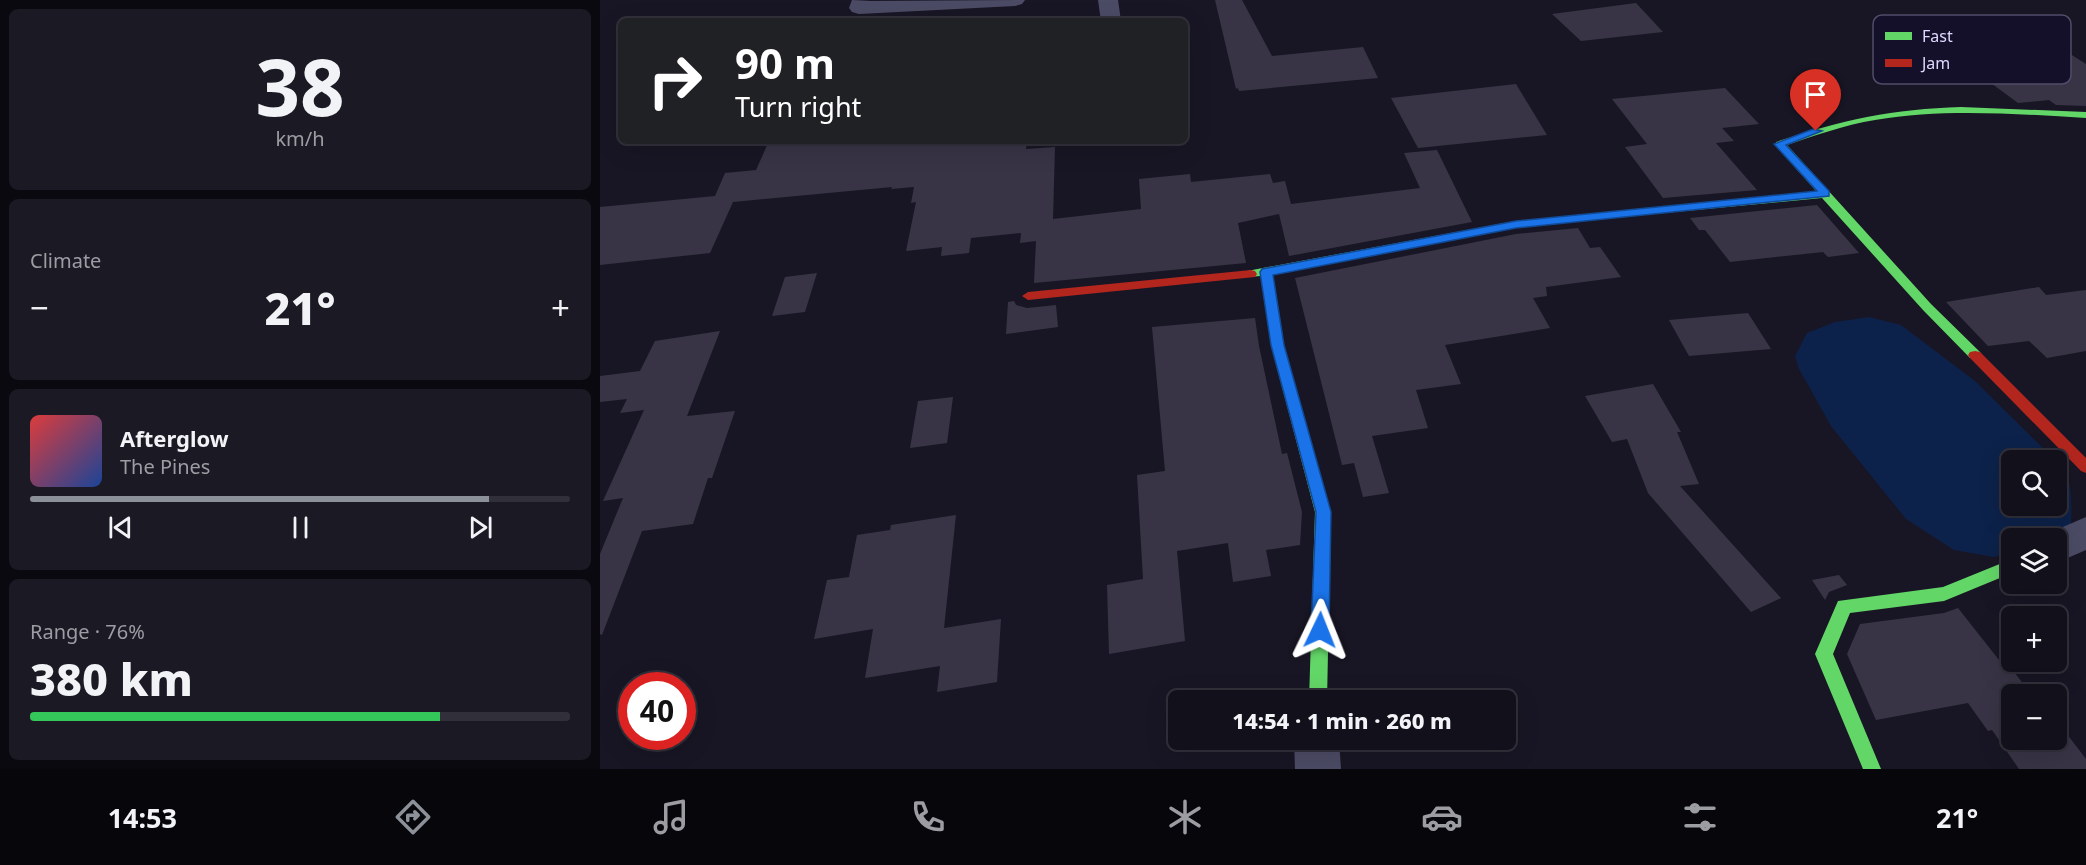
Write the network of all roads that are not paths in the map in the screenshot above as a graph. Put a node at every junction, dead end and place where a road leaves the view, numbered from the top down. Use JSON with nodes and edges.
{"nodes":[{"id":1,"x":862,"y":0,"type":"edge"},
{"id":2,"x":1015,"y":0,"type":"edge"},
{"id":3,"x":1108,"y":0,"type":"edge"},
{"id":4,"x":1111,"y":18,"type":"edge"},
{"id":5,"x":2086,"y":115,"type":"edge"},
{"id":6,"x":1825,"y":194,"type":"junction"},
{"id":7,"x":1266,"y":272,"type":"junction"},
{"id":8,"x":1028,"y":296,"type":"dead end"},
{"id":9,"x":2086,"y":467,"type":"edge"},
{"id":10,"x":2086,"y":533,"type":"edge"},
{"id":11,"x":2067,"y":542,"type":"edge"},
{"id":12,"x":2001,"y":571,"type":"edge"},
{"id":13,"x":1318,"y":690,"type":"edge"},
{"id":14,"x":1317,"y":750,"type":"edge"},
{"id":15,"x":1318,"y":769,"type":"edge"},
{"id":16,"x":1872,"y":769,"type":"edge"}],
"edges":[{"from":1,"to":2,"type":"street"},
{"from":3,"to":4,"type":"street"},
{"from":5,"to":6,"type":"street"},
{"from":6,"to":7,"type":"street"},
{"from":6,"to":9,"type":"street"},
{"from":7,"to":8,"type":"street"},
{"from":7,"to":13,"type":"street"},
{"from":10,"to":11,"type":"street"},
{"from":12,"to":16,"type":"street"},
{"from":14,"to":15,"type":"street"}]}
